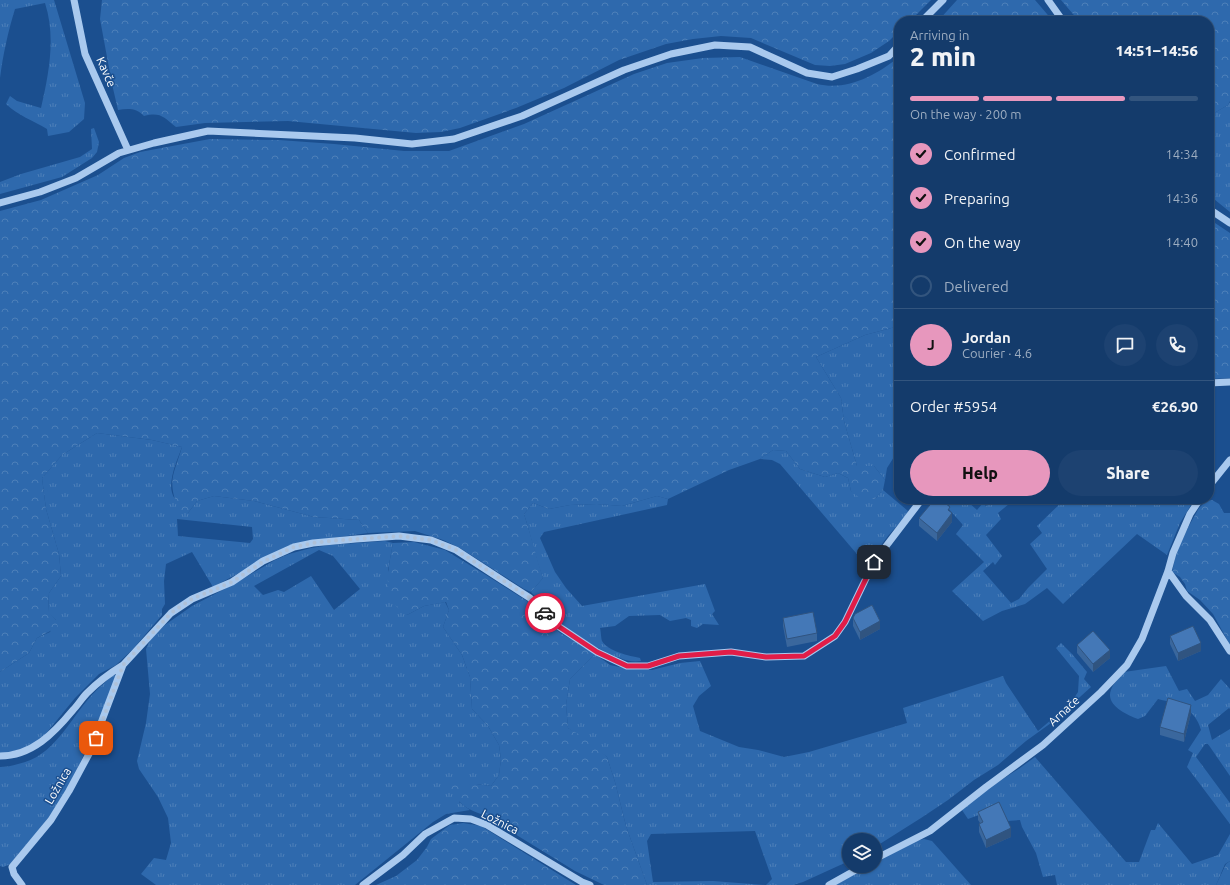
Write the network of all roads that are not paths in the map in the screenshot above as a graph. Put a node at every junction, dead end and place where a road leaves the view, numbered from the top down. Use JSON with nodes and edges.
{"nodes":[{"id":1,"x":74,"y":0,"type":"edge"},
{"id":2,"x":943,"y":0,"type":"edge"},
{"id":3,"x":1048,"y":0,"type":"edge"},
{"id":4,"x":927,"y":16,"type":"edge"},
{"id":5,"x":1059,"y":16,"type":"edge"},
{"id":6,"x":894,"y":50,"type":"edge"},
{"id":7,"x":128,"y":150,"type":"junction"},
{"id":8,"x":0,"y":204,"type":"edge"},
{"id":9,"x":1214,"y":212,"type":"edge"},
{"id":10,"x":1230,"y":223,"type":"edge"},
{"id":11,"x":1230,"y":382,"type":"edge"},
{"id":12,"x":1214,"y":383,"type":"edge"},
{"id":13,"x":1230,"y":460,"type":"edge"},
{"id":14,"x":1214,"y":480,"type":"edge"},
{"id":15,"x":918,"y":504,"type":"edge"},
{"id":16,"x":1197,"y":504,"type":"edge"},
{"id":17,"x":1168,"y":571,"type":"junction"},
{"id":18,"x":1230,"y":650,"type":"edge"},
{"id":19,"x":123,"y":665,"type":"junction"},
{"id":20,"x":0,"y":756,"type":"edge"},
{"id":21,"x":882,"y":855,"type":"edge"},
{"id":22,"x":851,"y":873,"type":"edge"},
{"id":23,"x":22,"y":885,"type":"edge"},
{"id":24,"x":363,"y":885,"type":"edge"},
{"id":25,"x":590,"y":885,"type":"edge"},
{"id":26,"x":830,"y":885,"type":"edge"}],
"edges":[{"from":1,"to":7,"type":"street","name":"Kavče"},
{"from":2,"to":4,"type":"street"},
{"from":3,"to":5,"type":"street"},
{"from":6,"to":7,"type":"street"},
{"from":7,"to":8,"type":"street"},
{"from":9,"to":10,"type":"street"},
{"from":11,"to":12,"type":"street"},
{"from":13,"to":14,"type":"street"},
{"from":15,"to":19,"type":"street","name":"Ložnica"},
{"from":16,"to":17,"type":"street","name":"Arnače"},
{"from":17,"to":18,"type":"street"},
{"from":17,"to":21,"type":"street","name":"Arnače"},
{"from":19,"to":20,"type":"street","name":"Ložnica"},
{"from":19,"to":23,"type":"street","name":"Ložnica"},
{"from":22,"to":26,"type":"street"},
{"from":24,"to":25,"type":"street","name":"Ložnica"}]}
